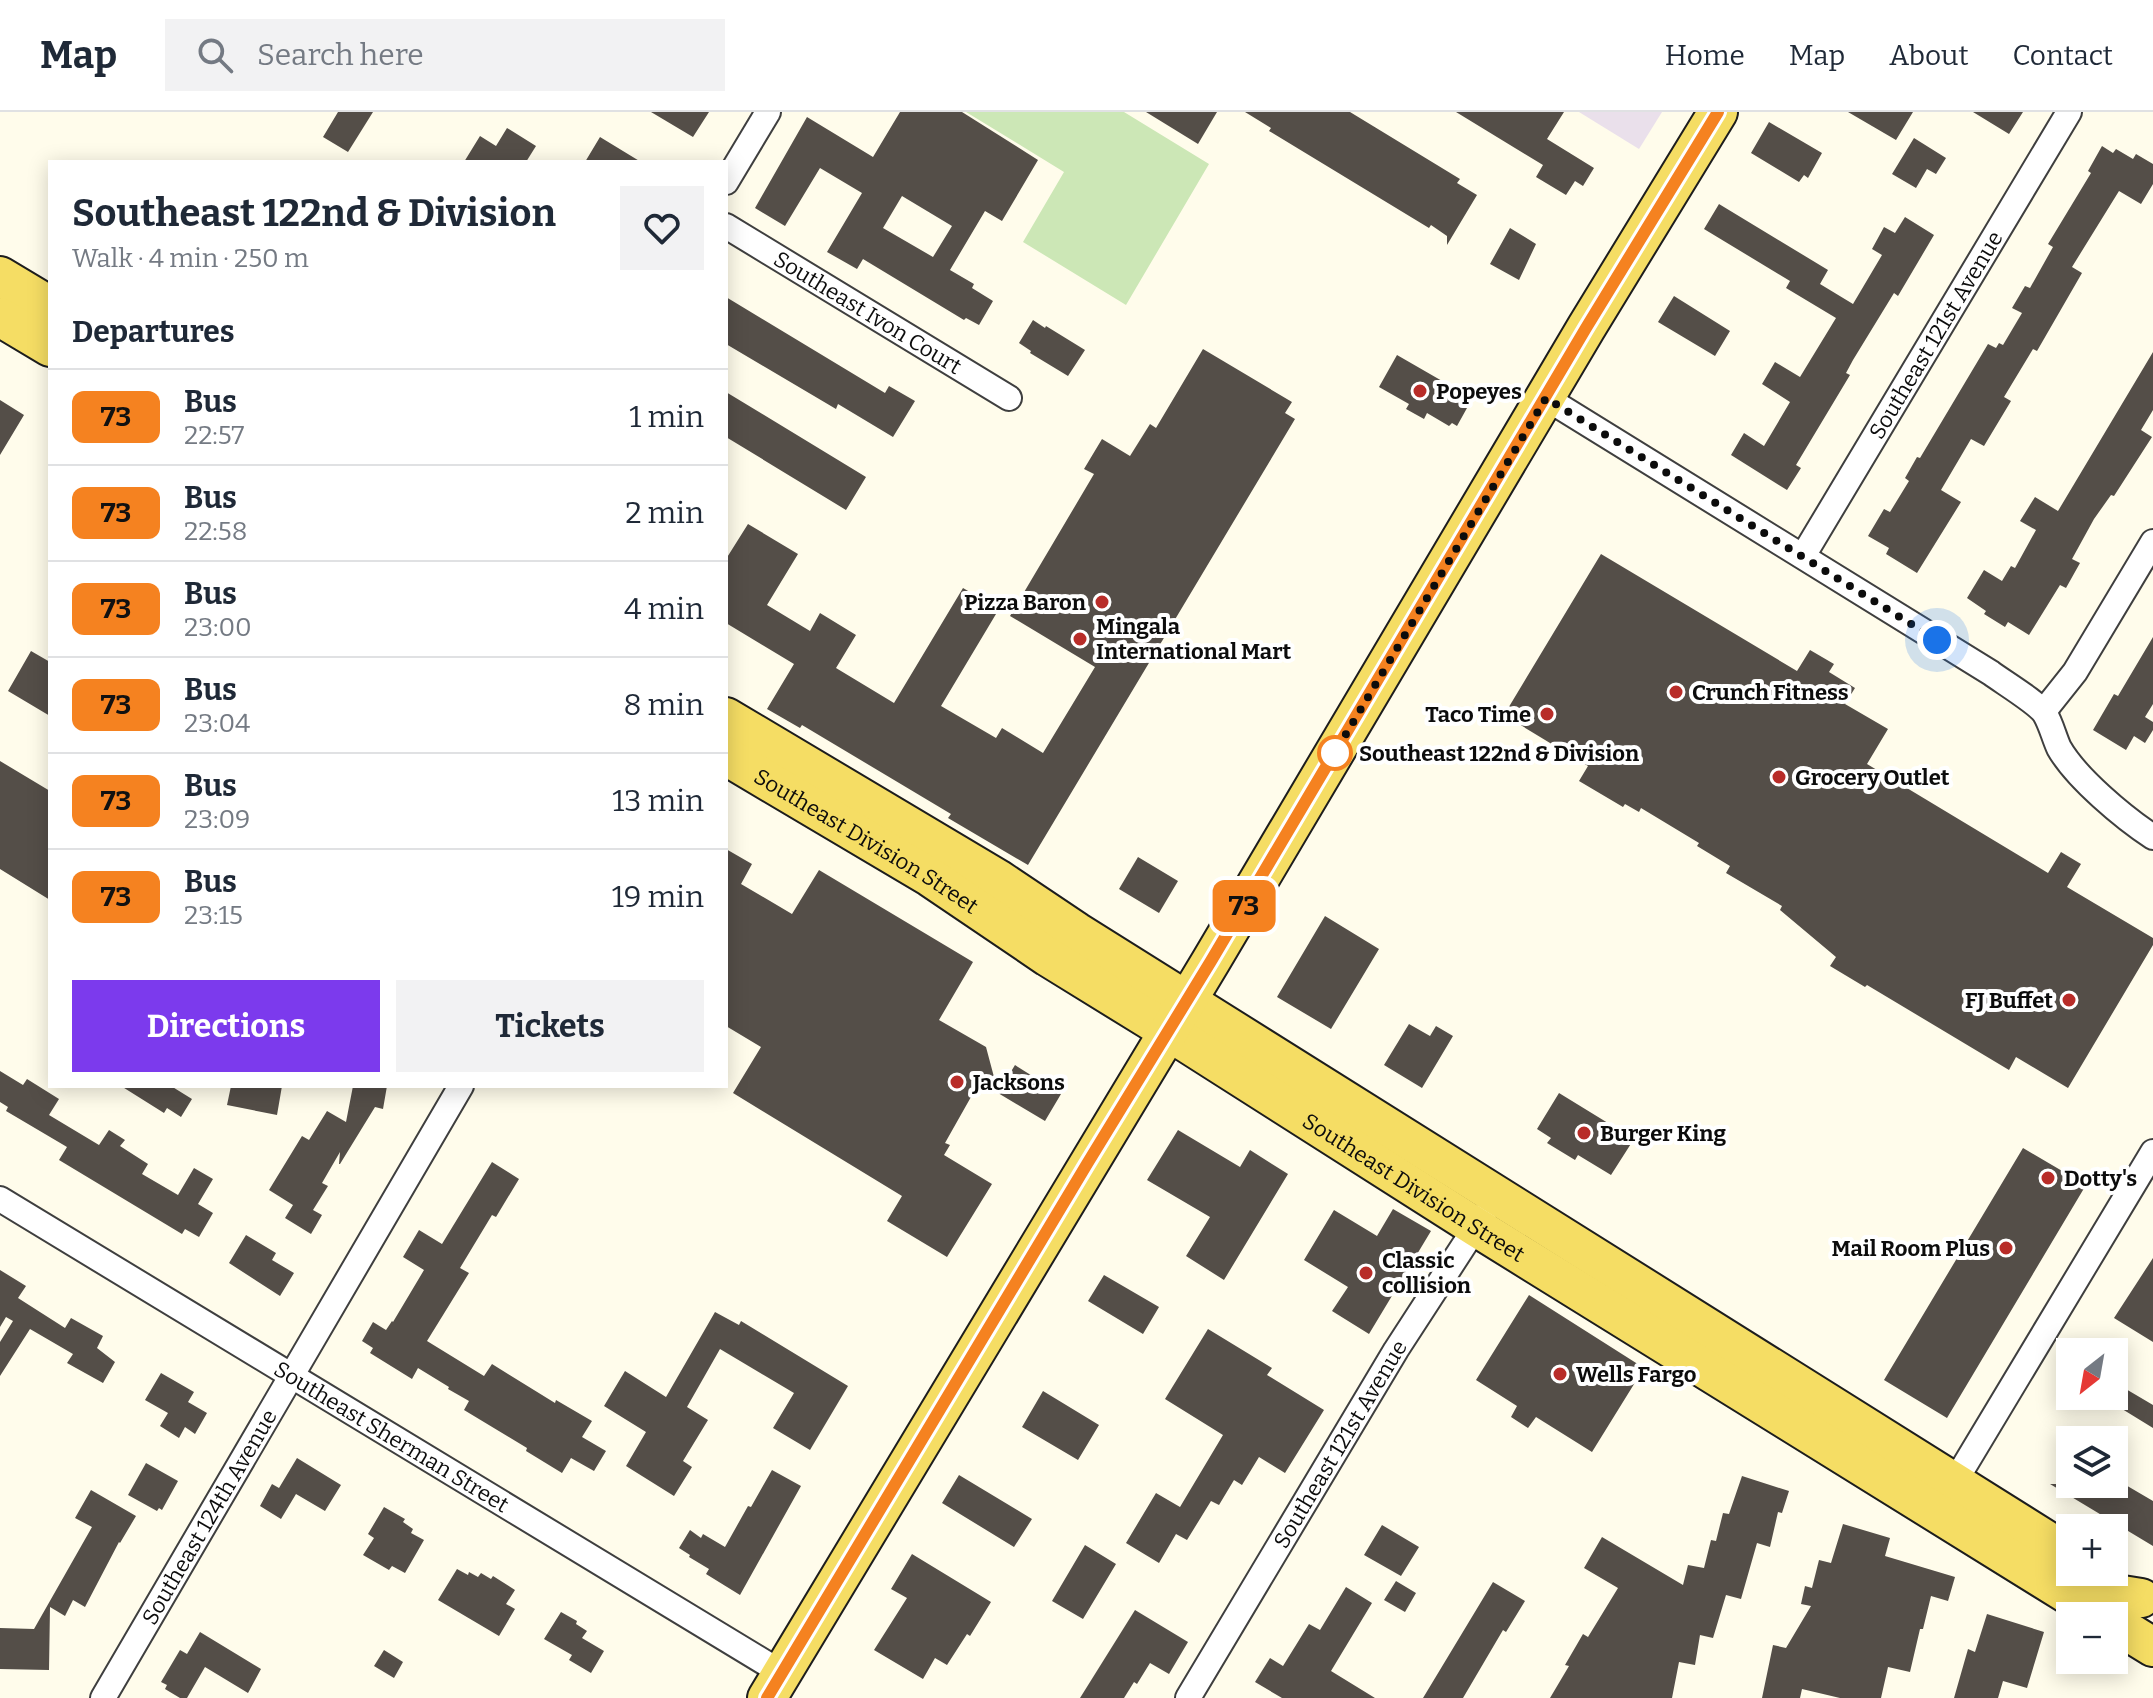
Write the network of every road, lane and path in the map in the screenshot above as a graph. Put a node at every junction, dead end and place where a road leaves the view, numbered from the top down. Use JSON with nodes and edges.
{"nodes":[{"id":1,"x":768,"y":112,"type":"edge"},
{"id":2,"x":1718,"y":112,"type":"edge"},
{"id":3,"x":2069,"y":112,"type":"edge"},
{"id":4,"x":728,"y":179,"type":"edge"},
{"id":5,"x":728,"y":227,"type":"edge"},
{"id":6,"x":0,"y":276,"type":"edge"},
{"id":7,"x":48,"y":305,"type":"edge"},
{"id":8,"x":0,"y":317,"type":"edge"},
{"id":9,"x":48,"y":346,"type":"edge"},
{"id":10,"x":1009,"y":398,"type":"dead end"},
{"id":11,"x":1546,"y":398,"type":"junction"},
{"id":12,"x":2153,"y":542,"type":"edge"},
{"id":13,"x":1803,"y":556,"type":"junction"},
{"id":14,"x":2044,"y":711,"type":"junction"},
{"id":15,"x":728,"y":729,"type":"edge"},
{"id":16,"x":2153,"y":837,"type":"edge"},
{"id":17,"x":1178,"y":1016,"type":"junction"},
{"id":18,"x":460,"y":1088,"type":"edge"},
{"id":19,"x":2153,"y":1152,"type":"edge"},
{"id":20,"x":1496,"y":1194,"type":"junction"},
{"id":21,"x":0,"y":1199,"type":"edge"},
{"id":22,"x":1476,"y":1227,"type":"junction"},
{"id":23,"x":291,"y":1375,"type":"junction"},
{"id":24,"x":1946,"y":1497,"type":"junction"},
{"id":25,"x":2056,"y":1548,"type":"edge"},
{"id":26,"x":2014,"y":1561,"type":"junction"},
{"id":27,"x":2056,"y":1562,"type":"edge"},
{"id":28,"x":2101,"y":1586,"type":"edge"},
{"id":29,"x":2112,"y":1586,"type":"edge"},
{"id":30,"x":2080,"y":1602,"type":"edge"},
{"id":31,"x":2136,"y":1609,"type":"edge"},
{"id":32,"x":2153,"y":1647,"type":"edge"},
{"id":33,"x":775,"y":1686,"type":"edge"},
{"id":34,"x":103,"y":1698,"type":"edge"},
{"id":35,"x":1188,"y":1698,"type":"edge"}],
"edges":[{"from":1,"to":4,"type":"street"},
{"from":2,"to":11,"type":"main road"},
{"from":3,"to":13,"type":"street","name":"Southeast 121st Avenue"},
{"from":5,"to":10,"type":"street","name":"Southeast Ivon Court"},
{"from":6,"to":7,"type":"main road"},
{"from":8,"to":9,"type":"main road"},
{"from":11,"to":13,"type":"street"},
{"from":11,"to":17,"type":"main road"},
{"from":12,"to":14,"type":"street"},
{"from":13,"to":14,"type":"street"},
{"from":14,"to":16,"type":"street"},
{"from":15,"to":17,"type":"main road","name":"Southeast Division Street"},
{"from":17,"to":20,"type":"main road","name":"Southeast Division Street"},
{"from":17,"to":22,"type":"main road","name":"Southeast Division Street"},
{"from":17,"to":33,"type":"main road"},
{"from":18,"to":23,"type":"street","name":"Southeast 124th Avenue"},
{"from":19,"to":24,"type":"street"},
{"from":20,"to":22,"type":"street","name":"Southeast 121st Avenue"},
{"from":20,"to":24,"type":"main road","name":"Southeast Division Street"},
{"from":21,"to":23,"type":"street","name":"Southeast Sherman Street"},
{"from":22,"to":24,"type":"main road","name":"Southeast Division Street"},
{"from":22,"to":35,"type":"street","name":"Southeast 121st Avenue"},
{"from":23,"to":33,"type":"street","name":"Southeast Sherman Street"},
{"from":23,"to":34,"type":"street","name":"Southeast 124th Avenue"},
{"from":24,"to":25,"type":"main road","name":"Southeast Division Street"},
{"from":24,"to":26,"type":"main road","name":"Southeast Division Street"},
{"from":26,"to":27,"type":"main road"},
{"from":26,"to":30,"type":"main road","name":"Southeast Division Street"},
{"from":28,"to":31,"type":"main road"},
{"from":29,"to":31,"type":"main road"},
{"from":31,"to":32,"type":"main road"}]}
